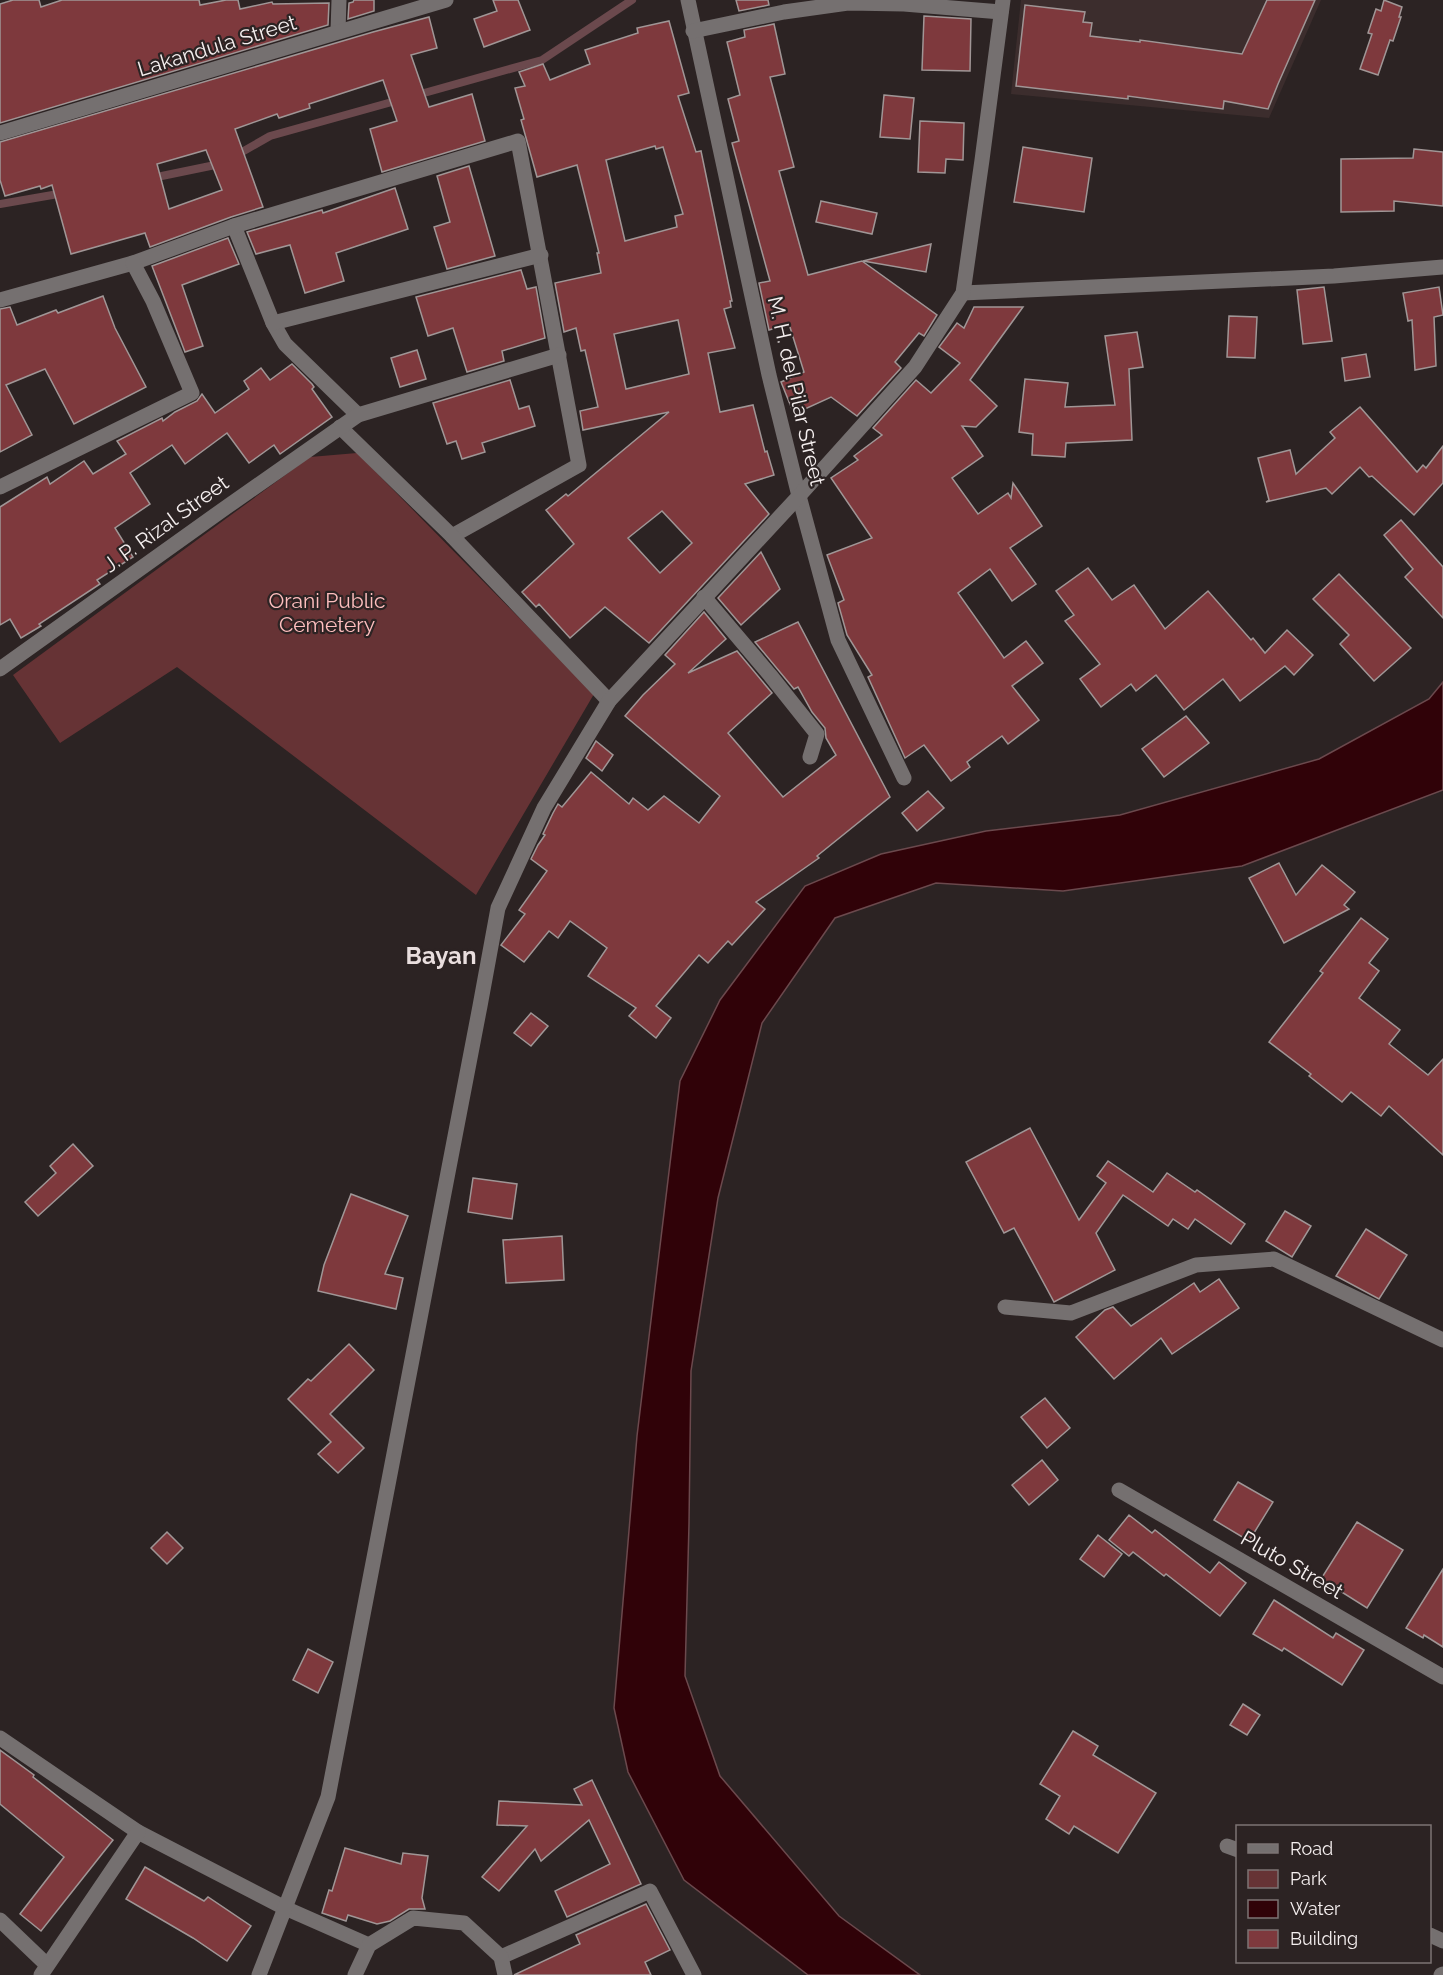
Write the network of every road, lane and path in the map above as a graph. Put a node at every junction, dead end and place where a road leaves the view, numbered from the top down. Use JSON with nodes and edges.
{"nodes":[{"id":1,"x":339,"y":0,"type":"edge"},
{"id":2,"x":446,"y":0,"type":"edge"},
{"id":3,"x":688,"y":0,"type":"edge"},
{"id":4,"x":1002,"y":6,"type":"edge"},
{"id":5,"x":338,"y":31,"type":"junction"},
{"id":6,"x":693,"y":31,"type":"junction"},
{"id":7,"x":0,"y":133,"type":"edge"},
{"id":8,"x":234,"y":226,"type":"junction"},
{"id":9,"x":541,"y":255,"type":"junction"},
{"id":10,"x":133,"y":263,"type":"junction"},
{"id":11,"x":1443,"y":267,"type":"edge"},
{"id":12,"x":963,"y":292,"type":"junction"},
{"id":13,"x":0,"y":300,"type":"edge"},
{"id":14,"x":273,"y":323,"type":"junction"},
{"id":15,"x":559,"y":355,"type":"junction"},
{"id":16,"x":358,"y":415,"type":"junction"},
{"id":17,"x":340,"y":428,"type":"junction"},
{"id":18,"x":0,"y":486,"type":"edge"},
{"id":19,"x":799,"y":496,"type":"junction"},
{"id":20,"x":452,"y":536,"type":"junction"},
{"id":21,"x":704,"y":597,"type":"junction"},
{"id":22,"x":0,"y":669,"type":"edge"},
{"id":23,"x":609,"y":701,"type":"junction"},
{"id":24,"x":810,"y":756,"type":"dead end"},
{"id":25,"x":904,"y":778,"type":"dead end"},
{"id":26,"x":1005,"y":1307,"type":"dead end"},
{"id":27,"x":1443,"y":1340,"type":"edge"},
{"id":28,"x":1119,"y":1490,"type":"dead end"},
{"id":29,"x":1443,"y":1677,"type":"edge"},
{"id":30,"x":0,"y":1738,"type":"edge"},
{"id":31,"x":138,"y":1832,"type":"junction"},
{"id":32,"x":285,"y":1908,"type":"junction"},
{"id":33,"x":0,"y":1920,"type":"edge"},
{"id":34,"x":369,"y":1945,"type":"junction"},
{"id":35,"x":501,"y":1957,"type":"junction"},
{"id":36,"x":44,"y":1970,"type":"edge"},
{"id":37,"x":259,"y":1975,"type":"edge"},
{"id":38,"x":355,"y":1975,"type":"edge"},
{"id":39,"x":505,"y":1975,"type":"edge"},
{"id":40,"x":693,"y":1975,"type":"edge"}],
"edges":[{"from":1,"to":5,"type":"street"},
{"from":2,"to":5,"type":"street","name":"Lakandula Street"},
{"from":3,"to":6,"type":"street","name":"M. H. del Pilar Street"},
{"from":4,"to":6,"type":"street"},
{"from":4,"to":12,"type":"street"},
{"from":5,"to":7,"type":"street","name":"Lakandula Street"},
{"from":6,"to":19,"type":"street","name":"M. H. del Pilar Street"},
{"from":8,"to":9,"type":"street"},
{"from":8,"to":10,"type":"street"},
{"from":8,"to":14,"type":"street"},
{"from":9,"to":14,"type":"street"},
{"from":9,"to":15,"type":"street"},
{"from":10,"to":13,"type":"street"},
{"from":10,"to":18,"type":"street"},
{"from":11,"to":12,"type":"street"},
{"from":12,"to":19,"type":"street"},
{"from":14,"to":16,"type":"street"},
{"from":15,"to":16,"type":"street","name":"J. P. Rizal Street"},
{"from":15,"to":20,"type":"street"},
{"from":16,"to":17,"type":"street","name":"J. P. Rizal Street"},
{"from":17,"to":20,"type":"street"},
{"from":17,"to":22,"type":"street","name":"J. P. Rizal Street"},
{"from":19,"to":21,"type":"street"},
{"from":19,"to":25,"type":"street","name":"M. H. del Pilar Street"},
{"from":20,"to":23,"type":"street"},
{"from":21,"to":23,"type":"street"},
{"from":21,"to":24,"type":"street"},
{"from":23,"to":32,"type":"street"},
{"from":26,"to":27,"type":"street"},
{"from":28,"to":29,"type":"street","name":"Pluto Street"},
{"from":30,"to":31,"type":"street"},
{"from":31,"to":32,"type":"street"},
{"from":31,"to":36,"type":"street"},
{"from":32,"to":34,"type":"street"},
{"from":32,"to":37,"type":"street"},
{"from":33,"to":36,"type":"street"},
{"from":34,"to":35,"type":"street"},
{"from":34,"to":38,"type":"street"},
{"from":35,"to":39,"type":"street"},
{"from":35,"to":40,"type":"street"}]}
